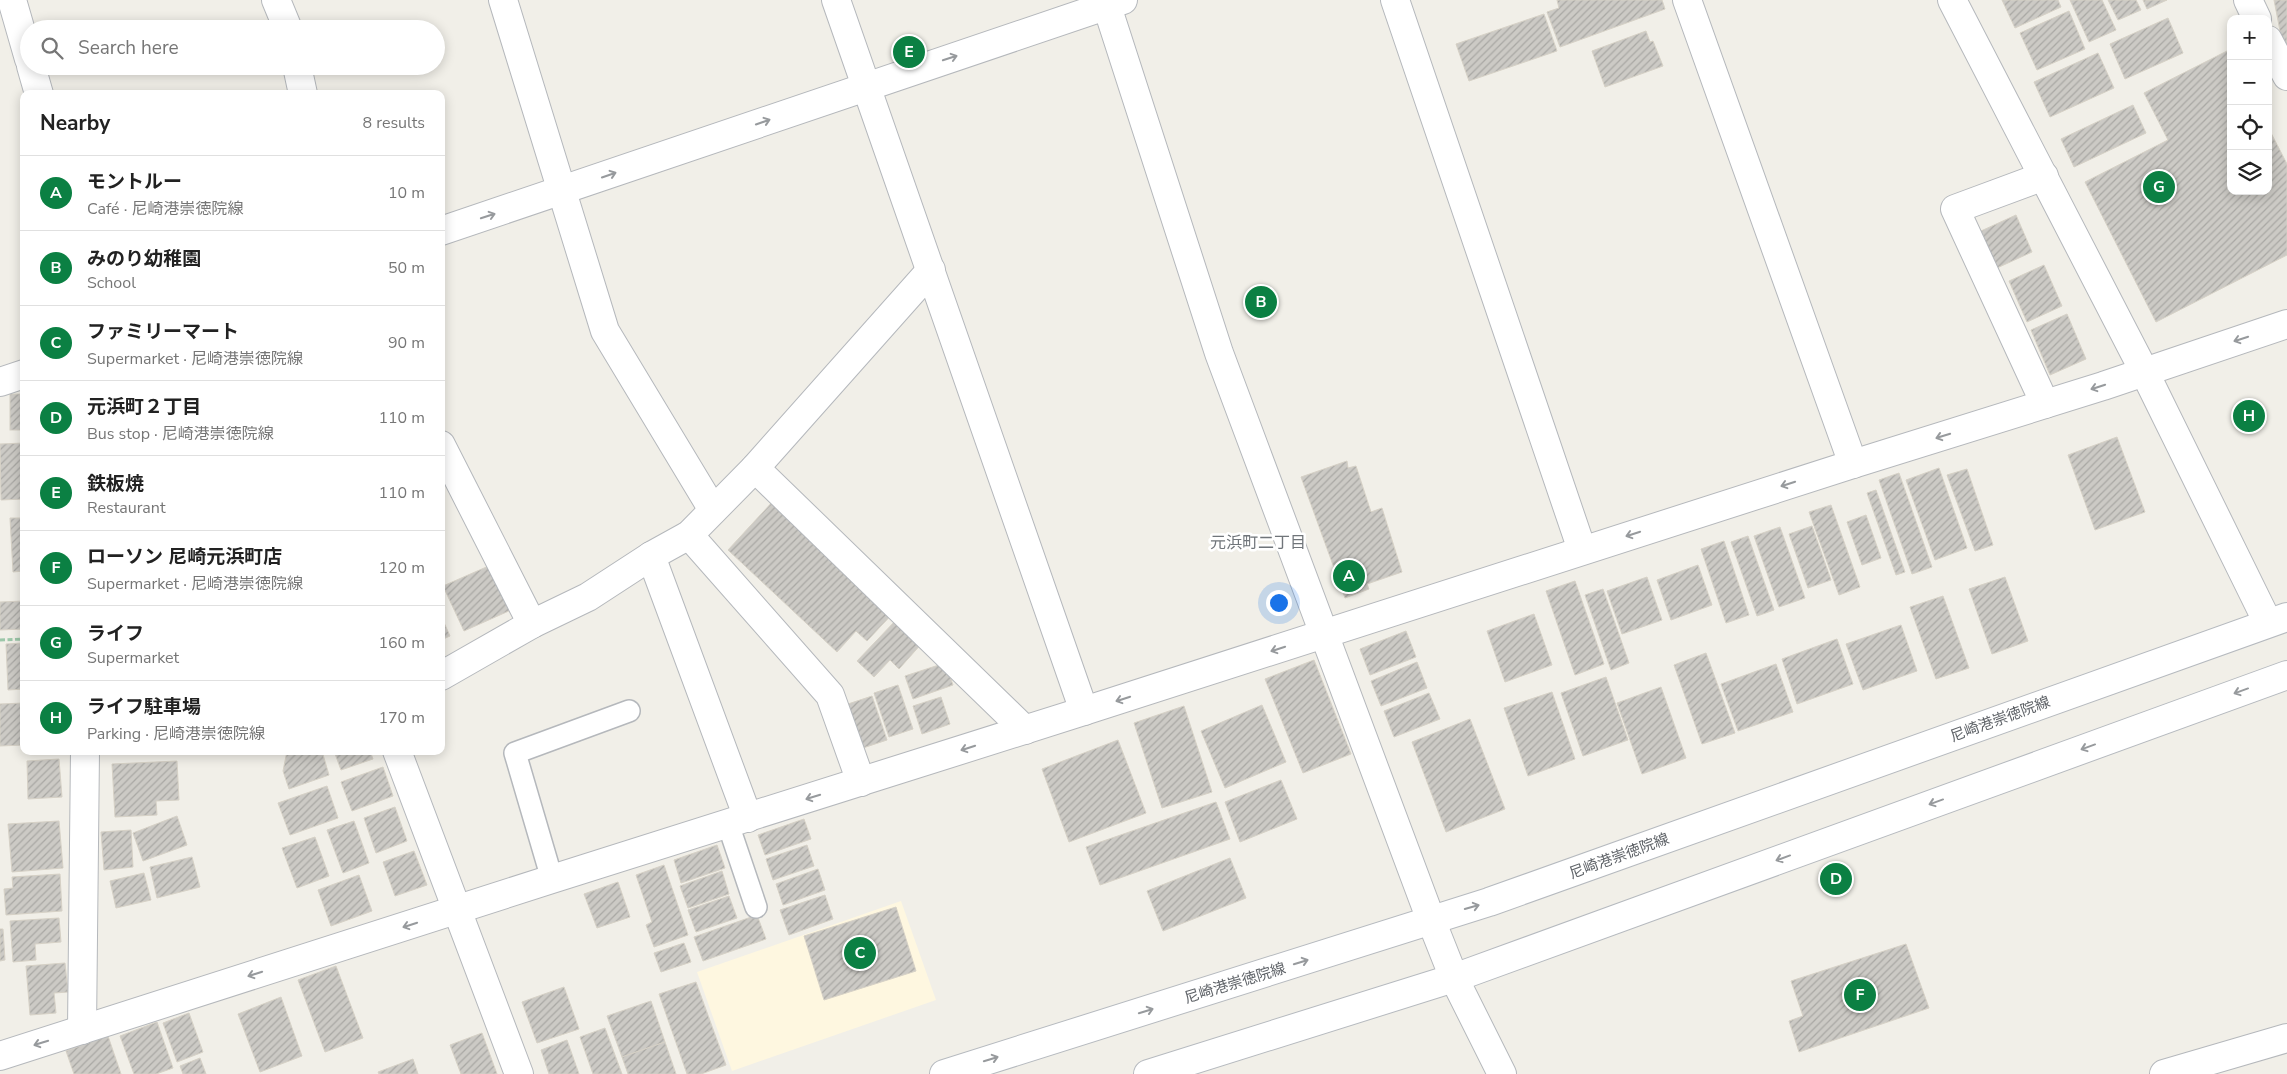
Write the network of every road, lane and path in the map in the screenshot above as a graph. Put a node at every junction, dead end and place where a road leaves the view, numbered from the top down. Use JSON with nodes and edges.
{"nodes":[{"id":1,"x":12,"y":0,"type":"edge"},
{"id":2,"x":276,"y":0,"type":"edge"},
{"id":3,"x":504,"y":0,"type":"edge"},
{"id":4,"x":836,"y":0,"type":"edge"},
{"id":5,"x":1395,"y":0,"type":"edge"},
{"id":6,"x":1687,"y":0,"type":"edge"},
{"id":7,"x":1952,"y":0,"type":"edge"},
{"id":8,"x":2248,"y":0,"type":"edge"},
{"id":9,"x":1112,"y":2,"type":"edge"},
{"id":10,"x":2255,"y":15,"type":"edge"},
{"id":11,"x":284,"y":20,"type":"edge"},
{"id":12,"x":20,"y":28,"type":"edge"},
{"id":13,"x":2272,"y":48,"type":"edge"},
{"id":14,"x":34,"y":75,"type":"edge"},
{"id":15,"x":299,"y":75,"type":"edge"},
{"id":16,"x":2287,"y":76,"type":"edge"},
{"id":17,"x":866,"y":86,"type":"junction"},
{"id":18,"x":38,"y":90,"type":"edge"},
{"id":19,"x":303,"y":90,"type":"edge"},
{"id":20,"x":2044,"y":176,"type":"junction"},
{"id":21,"x":563,"y":191,"type":"junction"},
{"id":22,"x":445,"y":230,"type":"edge"},
{"id":23,"x":931,"y":270,"type":"junction"},
{"id":24,"x":2287,"y":324,"type":"edge"},
{"id":25,"x":2144,"y":371,"type":"junction"},
{"id":26,"x":20,"y":375,"type":"edge"},
{"id":27,"x":0,"y":382,"type":"edge"},
{"id":28,"x":2046,"y":404,"type":"junction"},
{"id":29,"x":445,"y":453,"type":"edge"},
{"id":30,"x":1853,"y":464,"type":"junction"},
{"id":31,"x":755,"y":468,"type":"junction"},
{"id":32,"x":713,"y":510,"type":"junction"},
{"id":33,"x":689,"y":535,"type":"junction"},
{"id":34,"x":1582,"y":550,"type":"junction"},
{"id":35,"x":651,"y":556,"type":"junction"},
{"id":36,"x":2278,"y":620,"type":"edge"},
{"id":37,"x":532,"y":624,"type":"junction"},
{"id":38,"x":1324,"y":634,"type":"junction"},
{"id":39,"x":20,"y":639,"type":"edge"},
{"id":40,"x":0,"y":640,"type":"edge"},
{"id":41,"x":445,"y":674,"type":"edge"},
{"id":42,"x":2287,"y":675,"type":"edge"},
{"id":43,"x":630,"y":711,"type":"dead end"},
{"id":44,"x":1084,"y":711,"type":"junction"},
{"id":45,"x":1025,"y":730,"type":"junction"},
{"id":46,"x":86,"y":755,"type":"edge"},
{"id":47,"x":398,"y":755,"type":"edge"},
{"id":48,"x":861,"y":782,"type":"junction"},
{"id":49,"x":738,"y":821,"type":"junction"},
{"id":50,"x":552,"y":879,"type":"junction"},
{"id":51,"x":756,"y":907,"type":"dead end"},
{"id":52,"x":456,"y":910,"type":"junction"},
{"id":53,"x":1430,"y":920,"type":"junction"},
{"id":54,"x":1454,"y":978,"type":"junction"},
{"id":55,"x":82,"y":1030,"type":"junction"},
{"id":56,"x":2287,"y":1038,"type":"edge"},
{"id":57,"x":0,"y":1056,"type":"edge"},
{"id":58,"x":2179,"y":1072,"type":"edge"},
{"id":59,"x":519,"y":1074,"type":"edge"},
{"id":60,"x":944,"y":1074,"type":"edge"},
{"id":61,"x":1148,"y":1074,"type":"edge"},
{"id":62,"x":1502,"y":1074,"type":"edge"}],
"edges":[{"from":1,"to":12,"type":"street"},
{"from":2,"to":11,"type":"street"},
{"from":3,"to":21,"type":"street"},
{"from":4,"to":17,"type":"street"},
{"from":5,"to":34,"type":"street"},
{"from":6,"to":30,"type":"street"},
{"from":7,"to":20,"type":"street"},
{"from":8,"to":10,"type":"street"},
{"from":17,"to":9,"type":"street","one_way":true},
{"from":9,"to":38,"type":"street"},
{"from":13,"to":16,"type":"street"},
{"from":14,"to":18,"type":"street"},
{"from":15,"to":19,"type":"street"},
{"from":21,"to":17,"type":"street","one_way":true},
{"from":17,"to":23,"type":"street"},
{"from":20,"to":25,"type":"street"},
{"from":20,"to":28,"type":"street"},
{"from":22,"to":21,"type":"street","one_way":true},
{"from":21,"to":32,"type":"street"},
{"from":23,"to":31,"type":"street"},
{"from":23,"to":44,"type":"street"},
{"from":24,"to":25,"type":"street","one_way":true},
{"from":25,"to":28,"type":"street","one_way":true},
{"from":25,"to":36,"type":"street"},
{"from":26,"to":27,"type":"street"},
{"from":28,"to":30,"type":"street","one_way":true},
{"from":29,"to":37,"type":"street"},
{"from":30,"to":34,"type":"street","one_way":true},
{"from":31,"to":32,"type":"street"},
{"from":31,"to":45,"type":"street"},
{"from":32,"to":33,"type":"street"},
{"from":33,"to":35,"type":"street"},
{"from":33,"to":48,"type":"street"},
{"from":34,"to":38,"type":"street"},
{"from":35,"to":37,"type":"street"},
{"from":35,"to":49,"type":"street"},
{"from":53,"to":36,"type":"street","name":"尼崎港崇徳院線","one_way":true},
{"from":37,"to":41,"type":"street"},
{"from":38,"to":44,"type":"street","one_way":true},
{"from":38,"to":53,"type":"street"},
{"from":39,"to":40,"type":"path"},
{"from":42,"to":54,"type":"street","one_way":true},
{"from":43,"to":50,"type":"lane"},
{"from":44,"to":45,"type":"street"},
{"from":45,"to":48,"type":"street","one_way":true},
{"from":46,"to":55,"type":"street"},
{"from":47,"to":52,"type":"street"},
{"from":48,"to":49,"type":"street","one_way":true},
{"from":49,"to":50,"type":"street"},
{"from":49,"to":51,"type":"lane"},
{"from":50,"to":52,"type":"street"},
{"from":52,"to":55,"type":"street","one_way":true},
{"from":52,"to":59,"type":"street"},
{"from":53,"to":54,"type":"street"},
{"from":60,"to":53,"type":"street","name":"尼崎港崇徳院線","one_way":true},
{"from":54,"to":61,"type":"street"},
{"from":54,"to":62,"type":"street"},
{"from":55,"to":57,"type":"street","one_way":true},
{"from":56,"to":58,"type":"street"}]}
